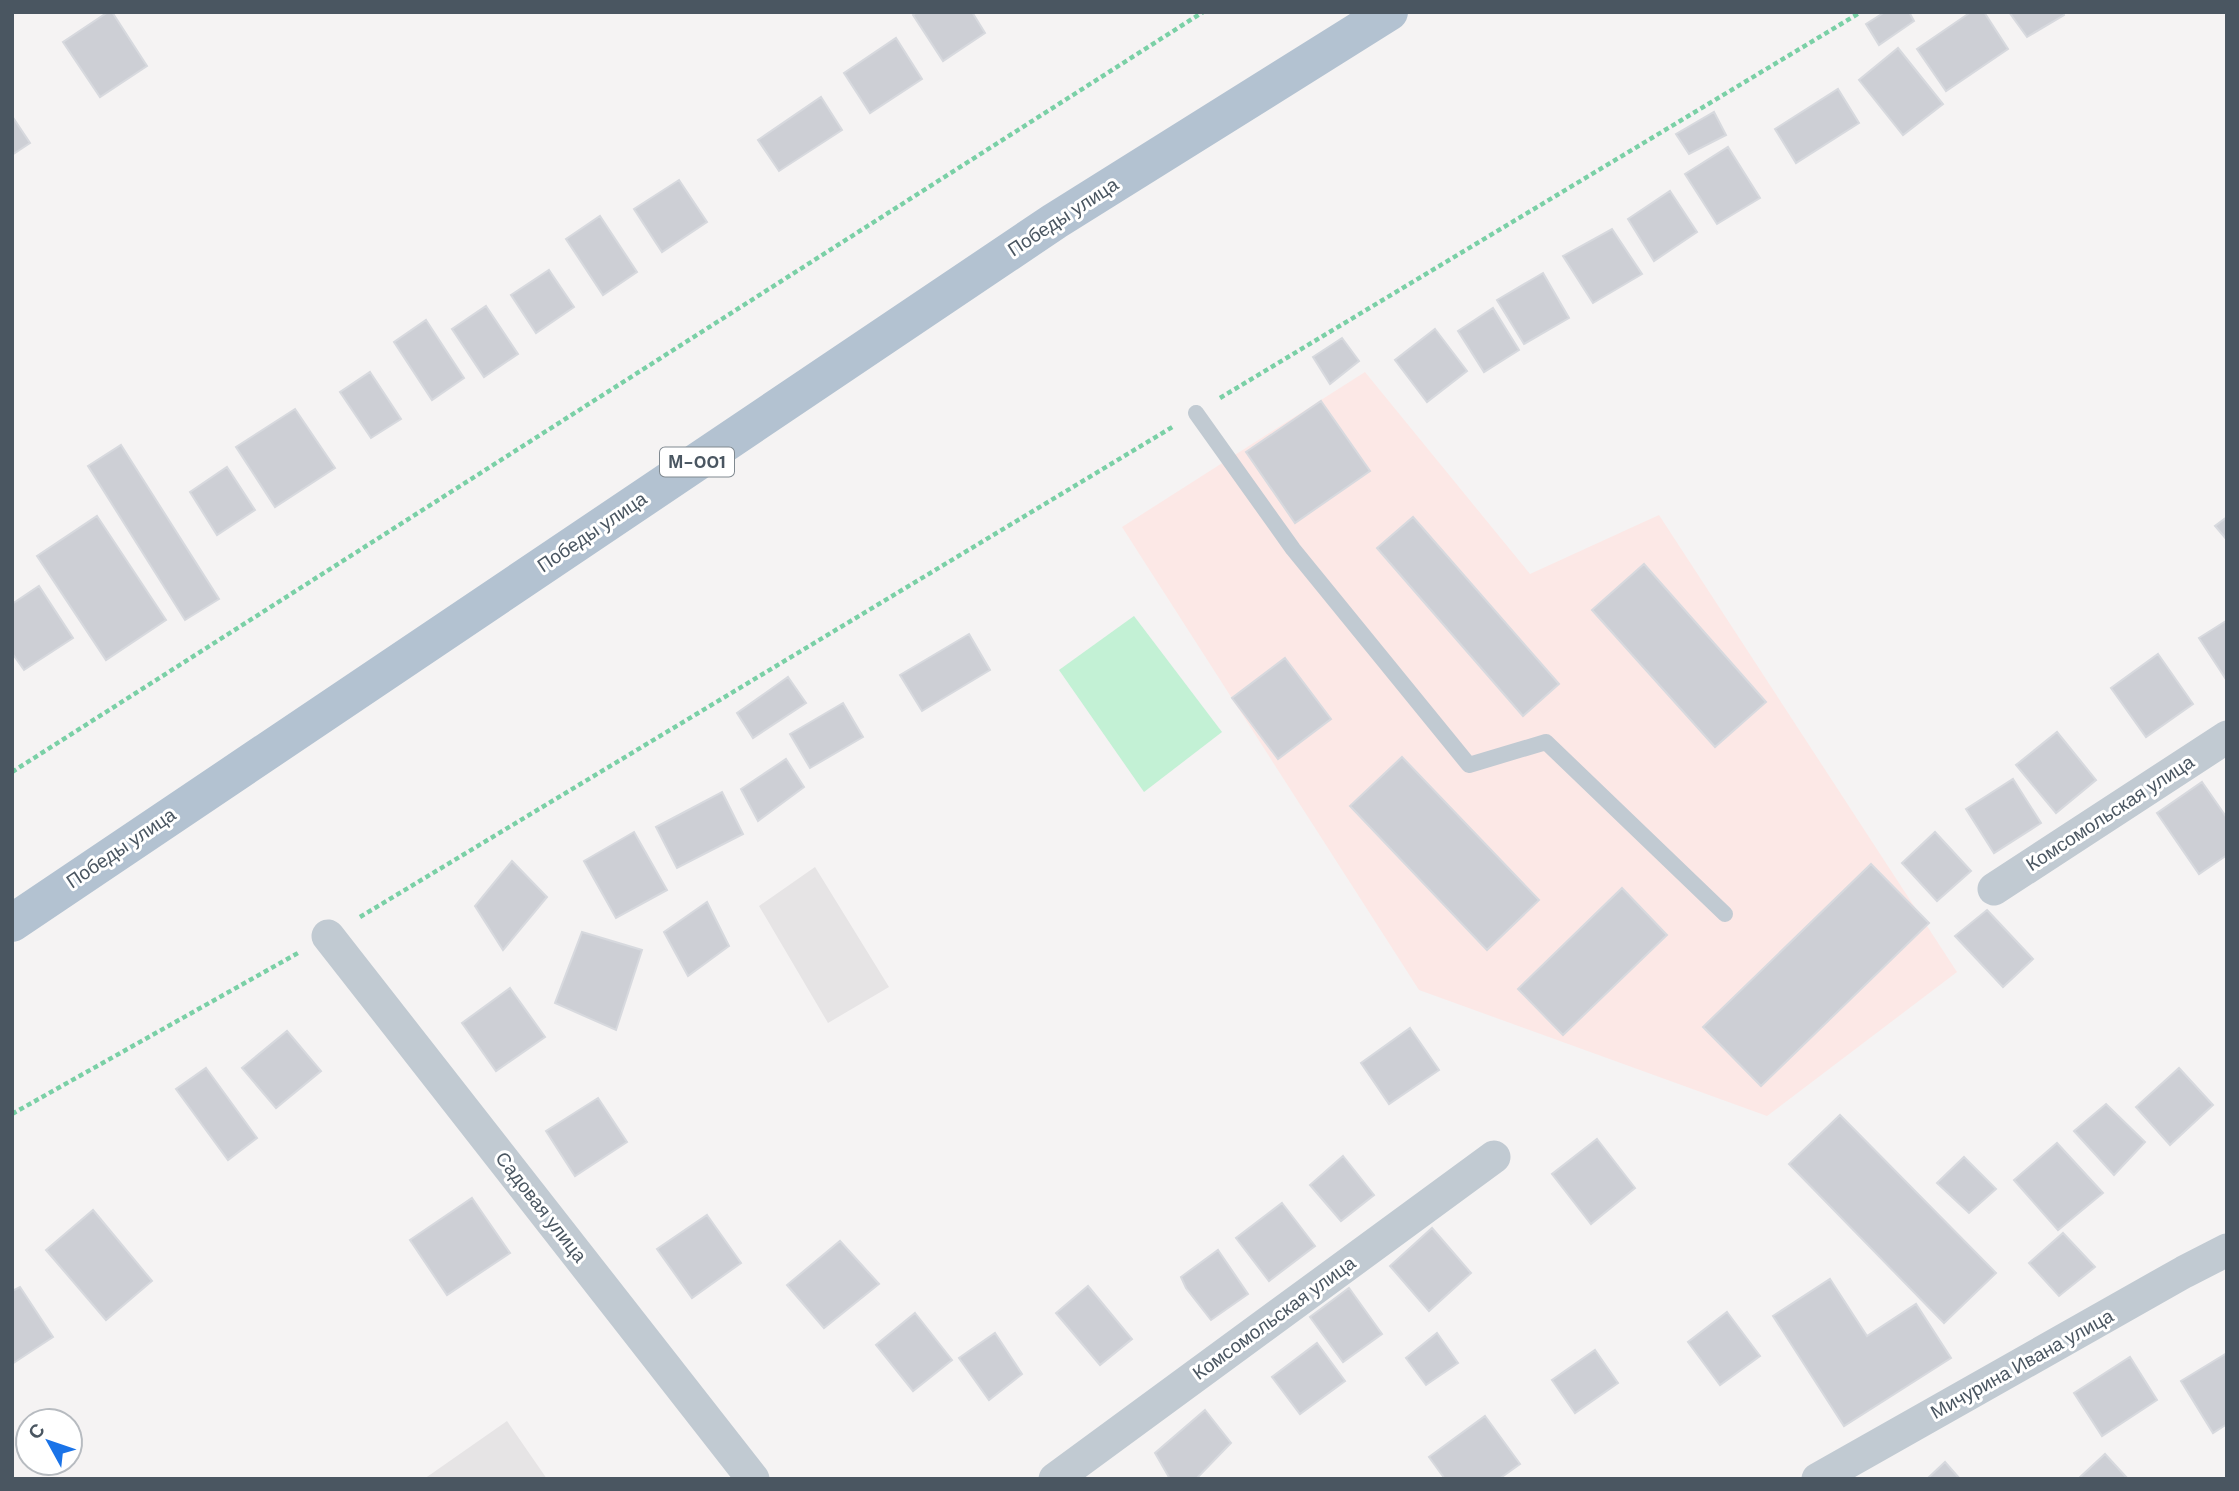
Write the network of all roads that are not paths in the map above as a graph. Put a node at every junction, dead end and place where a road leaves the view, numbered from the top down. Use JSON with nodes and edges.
{"nodes":[{"id":1,"x":1388,"y":12,"type":"edge"},
{"id":2,"x":1196,"y":413,"type":"road end"},
{"id":3,"x":2227,"y":737,"type":"edge"},
{"id":4,"x":1994,"y":889,"type":"dead end"},
{"id":5,"x":1725,"y":914,"type":"dead end"},
{"id":6,"x":12,"y":923,"type":"edge"},
{"id":7,"x":328,"y":936,"type":"road end"},
{"id":8,"x":1494,"y":1157,"type":"dead end"},
{"id":9,"x":2227,"y":1250,"type":"edge"},
{"id":10,"x":753,"y":1479,"type":"edge"},
{"id":11,"x":1055,"y":1479,"type":"edge"},
{"id":12,"x":1818,"y":1479,"type":"edge"}],
"edges":[{"from":1,"to":6,"type":"main road","name":"Победы улица","number":"М-001"},
{"from":2,"to":5,"type":"lane"},
{"from":3,"to":4,"type":"street","name":"Комсомольская улица"},
{"from":7,"to":10,"type":"street","name":"Садовая улица"},
{"from":8,"to":11,"type":"street","name":"Комсомольская улица"},
{"from":9,"to":12,"type":"street","name":"Мичурина Ивана улица"}]}
